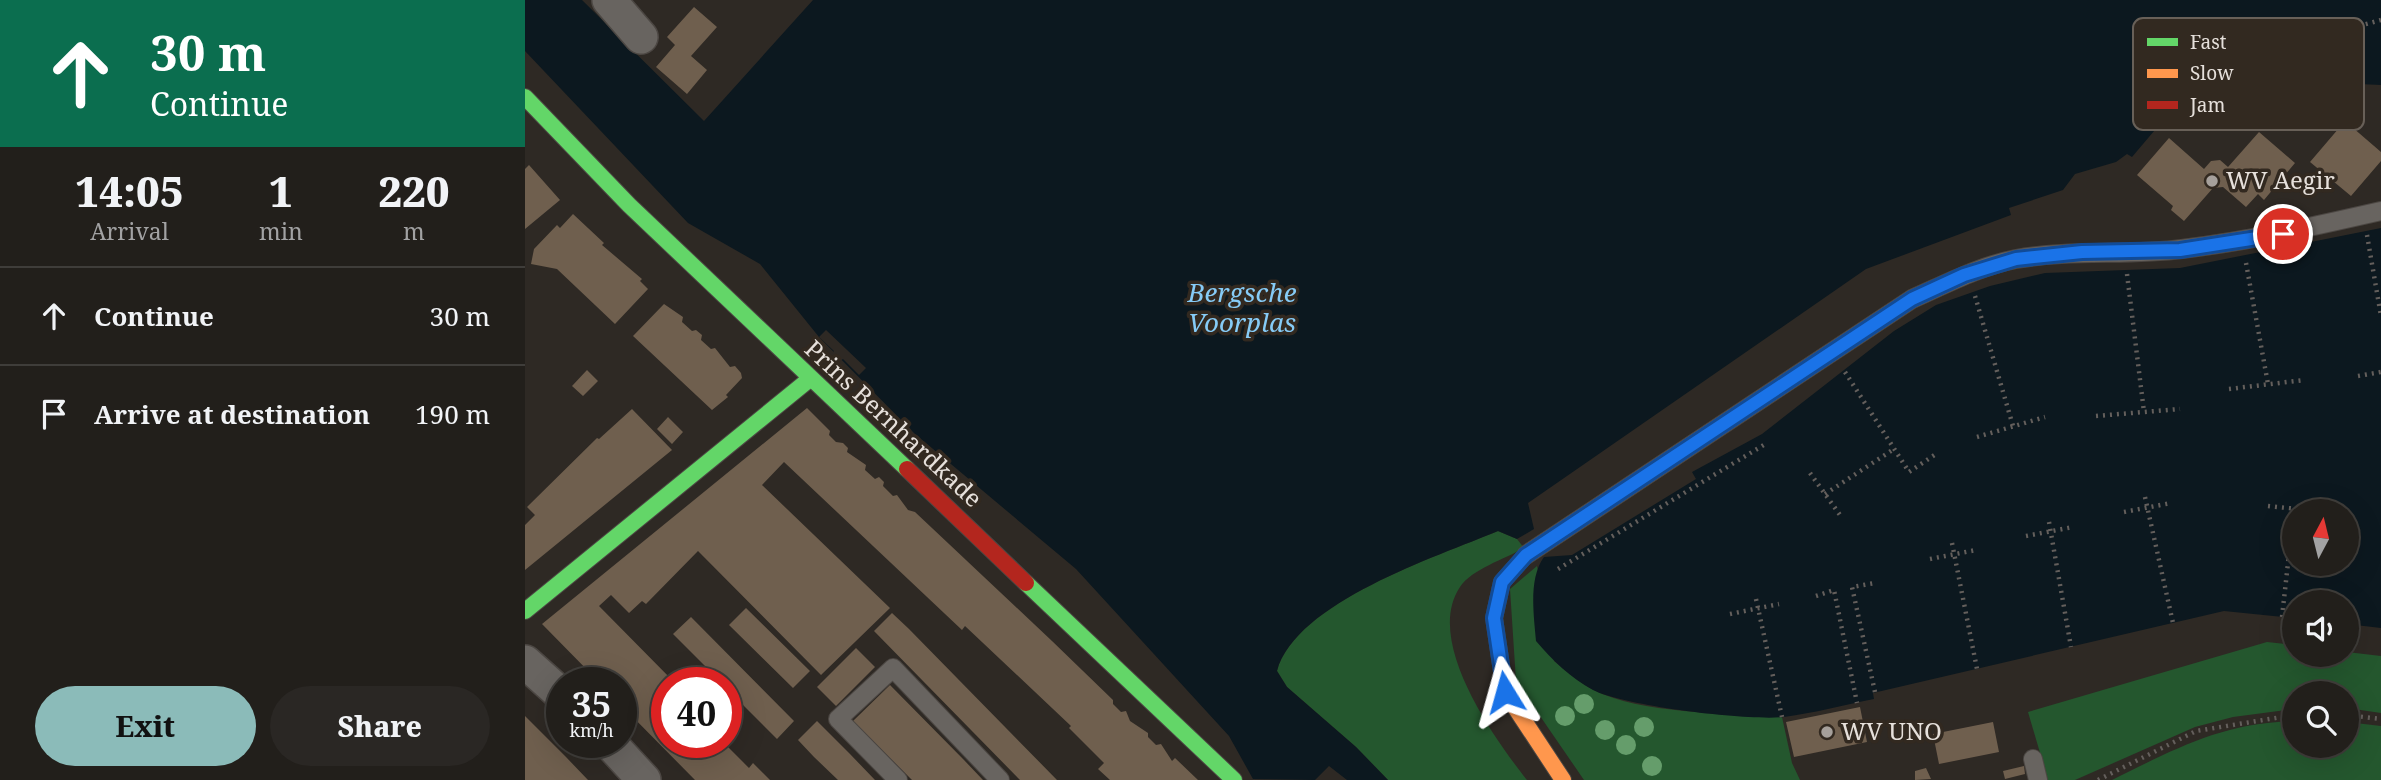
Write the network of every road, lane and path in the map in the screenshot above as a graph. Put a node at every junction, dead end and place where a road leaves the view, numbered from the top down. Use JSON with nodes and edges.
{"nodes":[{"id":1,"x":609,"y":0,"type":"edge"},
{"id":2,"x":2381,"y":20,"type":"edge"},
{"id":3,"x":2364,"y":25,"type":"edge"},
{"id":4,"x":641,"y":37,"type":"dead end"},
{"id":5,"x":525,"y":97,"type":"edge"},
{"id":6,"x":2381,"y":211,"type":"edge"},
{"id":7,"x":2367,"y":231,"type":"dead end"},
{"id":8,"x":2245,"y":255,"type":"dead end"},
{"id":9,"x":2126,"y":270,"type":"dead end"},
{"id":10,"x":1974,"y":292,"type":"dead end"},
{"id":11,"x":2381,"y":316,"type":"edge"},
{"id":12,"x":1845,"y":372,"type":"dead end"},
{"id":13,"x":2381,"y":372,"type":"edge"},
{"id":14,"x":2358,"y":376,"type":"dead end"},
{"id":15,"x":811,"y":378,"type":"junction"},
{"id":16,"x":2304,"y":380,"type":"dead end"},
{"id":17,"x":2268,"y":384,"type":"junction"},
{"id":18,"x":2229,"y":389,"type":"dead end"},
{"id":19,"x":2180,"y":409,"type":"dead end"},
{"id":20,"x":2144,"y":412,"type":"junction"},
{"id":21,"x":2096,"y":416,"type":"dead end"},
{"id":22,"x":2045,"y":417,"type":"dead end"},
{"id":23,"x":2013,"y":426,"type":"junction"},
{"id":24,"x":1977,"y":437,"type":"dead end"},
{"id":25,"x":1767,"y":443,"type":"dead end"},
{"id":26,"x":1894,"y":449,"type":"junction"},
{"id":27,"x":1936,"y":454,"type":"dead end"},
{"id":28,"x":1696,"y":470,"type":"dead end"},
{"id":29,"x":1810,"y":473,"type":"dead end"},
{"id":30,"x":1703,"y":481,"type":"junction"},
{"id":31,"x":1825,"y":494,"type":"junction"},
{"id":32,"x":2145,"y":497,"type":"dead end"},
{"id":33,"x":2171,"y":503,"type":"dead end"},
{"id":34,"x":2268,"y":506,"type":"dead end"},
{"id":35,"x":2148,"y":507,"type":"junction"},
{"id":36,"x":2282,"y":508,"type":"edge"},
{"id":37,"x":2124,"y":512,"type":"dead end"},
{"id":38,"x":1840,"y":515,"type":"dead end"},
{"id":39,"x":2049,"y":522,"type":"dead end"},
{"id":40,"x":2073,"y":527,"type":"dead end"},
{"id":41,"x":2051,"y":531,"type":"junction"},
{"id":42,"x":2027,"y":536,"type":"dead end"},
{"id":43,"x":1952,"y":543,"type":"dead end"},
{"id":44,"x":1976,"y":550,"type":"dead end"},
{"id":45,"x":1954,"y":554,"type":"junction"},
{"id":46,"x":1526,"y":555,"type":"joint"},
{"id":47,"x":1930,"y":559,"type":"dead end"},
{"id":48,"x":1549,"y":575,"type":"dead end"},
{"id":49,"x":1875,"y":583,"type":"dead end"},
{"id":50,"x":1816,"y":596,"type":"dead end"},
{"id":51,"x":1756,"y":599,"type":"dead end"},
{"id":52,"x":1779,"y":604,"type":"dead end"},
{"id":53,"x":1758,"y":608,"type":"junction"},
{"id":54,"x":525,"y":611,"type":"edge"},
{"id":55,"x":1730,"y":614,"type":"dead end"},
{"id":56,"x":2173,"y":623,"type":"dead end"},
{"id":57,"x":2071,"y":647,"type":"dead end"},
{"id":58,"x":525,"y":662,"type":"edge"},
{"id":59,"x":1977,"y":668,"type":"dead end"},
{"id":60,"x":546,"y":681,"type":"edge"},
{"id":61,"x":1875,"y":692,"type":"dead end"},
{"id":62,"x":1857,"y":702,"type":"dead end"},
{"id":63,"x":2359,"y":716,"type":"edge"},
{"id":64,"x":1782,"y":717,"type":"dead end"},
{"id":65,"x":2282,"y":717,"type":"edge"},
{"id":66,"x":2381,"y":719,"type":"edge"},
{"id":67,"x":623,"y":758,"type":"edge"},
{"id":68,"x":2033,"y":759,"type":"dead end"},
{"id":69,"x":644,"y":780,"type":"edge"},
{"id":70,"x":898,"y":780,"type":"edge"},
{"id":71,"x":1000,"y":780,"type":"edge"},
{"id":72,"x":1234,"y":780,"type":"edge"},
{"id":73,"x":1563,"y":780,"type":"edge"},
{"id":74,"x":2038,"y":780,"type":"edge"},
{"id":75,"x":2098,"y":780,"type":"edge"}],
"edges":[{"from":1,"to":4,"type":"street"},
{"from":2,"to":3,"type":"path"},
{"from":5,"to":15,"type":"street","name":"Prins Bernhardkade"},
{"from":6,"to":46,"type":"lane"},
{"from":7,"to":11,"type":"path"},
{"from":8,"to":17,"type":"path"},
{"from":9,"to":20,"type":"path"},
{"from":10,"to":23,"type":"path"},
{"from":12,"to":26,"type":"path"},
{"from":13,"to":14,"type":"path"},
{"from":15,"to":54,"type":"street"},
{"from":15,"to":72,"type":"street","name":"Prins Bernhardkade"},
{"from":16,"to":17,"type":"path"},
{"from":17,"to":18,"type":"path"},
{"from":19,"to":20,"type":"path"},
{"from":20,"to":21,"type":"path"},
{"from":22,"to":23,"type":"path"},
{"from":23,"to":24,"type":"path"},
{"from":25,"to":30,"type":"path"},
{"from":26,"to":27,"type":"path"},
{"from":26,"to":31,"type":"path"},
{"from":28,"to":30,"type":"path"},
{"from":29,"to":31,"type":"path"},
{"from":30,"to":48,"type":"path"},
{"from":31,"to":38,"type":"path"},
{"from":32,"to":35,"type":"path"},
{"from":33,"to":35,"type":"path"},
{"from":34,"to":36,"type":"path"},
{"from":35,"to":37,"type":"path"},
{"from":35,"to":56,"type":"path"},
{"from":39,"to":41,"type":"path"},
{"from":40,"to":41,"type":"path"},
{"from":41,"to":42,"type":"path"},
{"from":41,"to":57,"type":"path"},
{"from":43,"to":45,"type":"path"},
{"from":44,"to":45,"type":"path"},
{"from":45,"to":47,"type":"path"},
{"from":45,"to":59,"type":"path"},
{"from":46,"to":73,"type":"street"},
{"from":49,"to":61,"type":"path"},
{"from":50,"to":62,"type":"path"},
{"from":51,"to":53,"type":"path"},
{"from":52,"to":53,"type":"path"},
{"from":53,"to":55,"type":"path"},
{"from":53,"to":64,"type":"path"},
{"from":58,"to":60,"type":"street"},
{"from":63,"to":66,"type":"path"},
{"from":65,"to":75,"type":"path"},
{"from":67,"to":69,"type":"street"},
{"from":68,"to":74,"type":"lane"},
{"from":70,"to":71,"type":"lane"}]}
